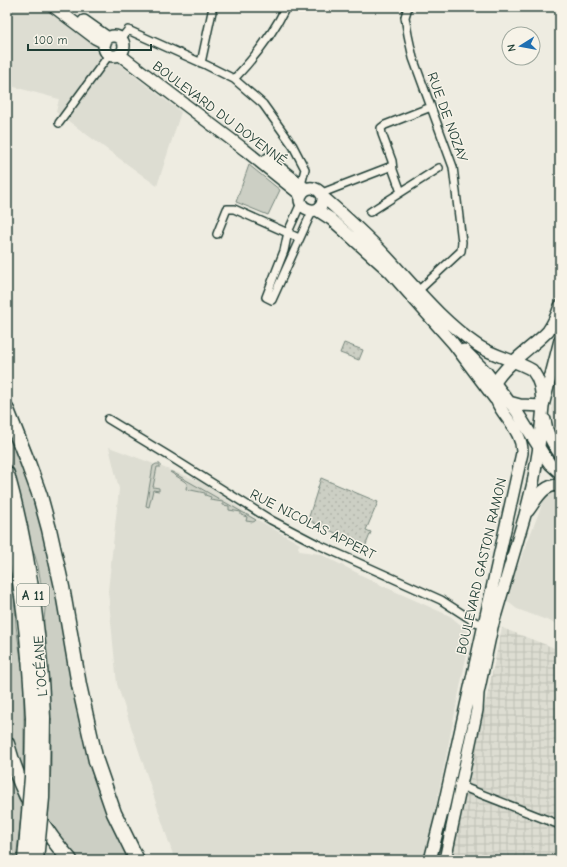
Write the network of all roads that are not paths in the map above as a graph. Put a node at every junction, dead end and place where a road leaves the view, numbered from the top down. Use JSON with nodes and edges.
{"nodes":[{"id":1,"x":54,"y":7,"type":"edge"},
{"id":2,"x":64,"y":7,"type":"edge"},
{"id":3,"x":213,"y":7,"type":"edge"},
{"id":4,"x":286,"y":7,"type":"edge"},
{"id":5,"x":408,"y":7,"type":"edge"},
{"id":6,"x":121,"y":39,"type":"junction"},
{"id":7,"x":106,"y":41,"type":"junction"},
{"id":8,"x":122,"y":53,"type":"junction"},
{"id":9,"x":109,"y":55,"type":"junction"},
{"id":10,"x":201,"y":63,"type":"junction"},
{"id":11,"x":234,"y":79,"type":"junction"},
{"id":12,"x":431,"y":107,"type":"junction"},
{"id":13,"x":59,"y":123,"type":"dead end"},
{"id":14,"x":392,"y":166,"type":"junction"},
{"id":15,"x":439,"y":168,"type":"dead end"},
{"id":16,"x":401,"y":192,"type":"junction"},
{"id":17,"x":303,"y":193,"type":"junction"},
{"id":18,"x":323,"y":195,"type":"junction"},
{"id":19,"x":315,"y":210,"type":"junction"},
{"id":20,"x":370,"y":212,"type":"dead end"},
{"id":21,"x":288,"y":232,"type":"junction"},
{"id":22,"x":217,"y":234,"type":"dead end"},
{"id":23,"x":300,"y":238,"type":"junction"},
{"id":24,"x":279,"y":265,"type":"junction"},
{"id":25,"x":286,"y":268,"type":"junction"},
{"id":26,"x":390,"y":272,"type":"junction"},
{"id":27,"x":418,"y":291,"type":"junction"},
{"id":28,"x":560,"y":306,"type":"edge"},
{"id":29,"x":560,"y":340,"type":"edge"},
{"id":30,"x":453,"y":343,"type":"junction"},
{"id":31,"x":514,"y":361,"type":"junction"},
{"id":32,"x":494,"y":383,"type":"junction"},
{"id":33,"x":496,"y":401,"type":"junction"},
{"id":34,"x":509,"y":402,"type":"junction"},
{"id":35,"x":543,"y":406,"type":"junction"},
{"id":36,"x":7,"y":410,"type":"edge"},
{"id":37,"x":108,"y":419,"type":"dead end"},
{"id":38,"x":537,"y":444,"type":"junction"},
{"id":39,"x":560,"y":454,"type":"edge"},
{"id":40,"x":560,"y":473,"type":"edge"},
{"id":41,"x":7,"y":474,"type":"edge"},
{"id":42,"x":560,"y":485,"type":"edge"},
{"id":43,"x":525,"y":515,"type":"junction"},
{"id":44,"x":7,"y":516,"type":"edge"},
{"id":45,"x":488,"y":626,"type":"junction"},
{"id":46,"x":38,"y":718,"type":"junction"},
{"id":47,"x":7,"y":744,"type":"edge"},
{"id":48,"x":449,"y":782,"type":"junction"},
{"id":49,"x":460,"y":786,"type":"junction"},
{"id":50,"x":560,"y":825,"type":"edge"},
{"id":51,"x":120,"y":826,"type":"junction"},
{"id":52,"x":25,"y":860,"type":"edge"},
{"id":53,"x":36,"y":860,"type":"edge"},
{"id":54,"x":70,"y":860,"type":"edge"},
{"id":55,"x":137,"y":860,"type":"edge"},
{"id":56,"x":146,"y":860,"type":"edge"},
{"id":57,"x":430,"y":860,"type":"edge"},
{"id":58,"x":445,"y":860,"type":"edge"}],
"edges":[{"from":1,"to":7,"type":"main road"},
{"from":2,"to":7,"type":"main road"},
{"from":3,"to":10,"type":"street"},
{"from":4,"to":11,"type":"street"},
{"from":5,"to":12,"type":"street","name":"RUE DE NOZAY"},
{"from":6,"to":7,"type":"main road"},
{"from":6,"to":8,"type":"main road"},
{"from":6,"to":10,"type":"street"},
{"from":7,"to":9,"type":"main road"},
{"from":8,"to":9,"type":"main road"},
{"from":8,"to":17,"type":"main road","name":"BOULEVARD DU DOYENNÉ"},
{"from":9,"to":13,"type":"street"},
{"from":10,"to":11,"type":"street"},
{"from":11,"to":17,"type":"street"},
{"from":12,"to":14,"type":"street"},
{"from":12,"to":27,"type":"street","name":"RUE DE NOZAY"},
{"from":14,"to":16,"type":"street"},
{"from":14,"to":18,"type":"street"},
{"from":15,"to":16,"type":"street"},
{"from":16,"to":20,"type":"street"},
{"from":17,"to":18,"type":"main road","name":"BOULEVARD DU DOYENNÉ"},
{"from":17,"to":19,"type":"main road","name":"BOULEVARD DU DOYENNÉ"},
{"from":17,"to":21,"type":"street"},
{"from":18,"to":19,"type":"main road"},
{"from":18,"to":27,"type":"main road","name":"BOULEVARD DU DOYENNÉ"},
{"from":19,"to":23,"type":"street"},
{"from":19,"to":26,"type":"main road","name":"BOULEVARD DU DOYENNÉ"},
{"from":21,"to":22,"type":"street"},
{"from":21,"to":23,"type":"street"},
{"from":21,"to":24,"type":"street"},
{"from":23,"to":25,"type":"street"},
{"from":24,"to":25,"type":"street"},
{"from":24,"to":25,"type":"street"},
{"from":26,"to":27,"type":"main road","name":"BOULEVARD DU DOYENNÉ"},
{"from":26,"to":30,"type":"main road","name":"BOULEVARD DU DOYENNÉ"},
{"from":27,"to":31,"type":"main road","name":"BOULEVARD DU DOYENNÉ"},
{"from":28,"to":31,"type":"main road"},
{"from":29,"to":35,"type":"main road","name":"BOULEVARD GASTON RAMON"},
{"from":30,"to":32,"type":"main road","name":"BOULEVARD DU DOYENNÉ"},
{"from":30,"to":33,"type":"main road","name":"BOULEVARD DU DOYENNÉ"},
{"from":31,"to":32,"type":"main road"},
{"from":31,"to":35,"type":"main road","name":"BOULEVARD DU DOYENNÉ"},
{"from":32,"to":33,"type":"main road","name":"BOULEVARD GASTON RAMON"},
{"from":32,"to":34,"type":"main road","name":"BOULEVARD DU DOYENNÉ"},
{"from":33,"to":45,"type":"main road","name":"BOULEVARD GASTON RAMON"},
{"from":34,"to":35,"type":"main road"},
{"from":34,"to":38,"type":"main road","name":"BOULEVARD DU DOYENNÉ"},
{"from":35,"to":38,"type":"main road","name":"BOULEVARD GASTON RAMON"},
{"from":35,"to":39,"type":"main road"},
{"from":36,"to":51,"type":"highway"},
{"from":37,"to":45,"type":"street","name":"RUE NICOLAS APPERT"},
{"from":38,"to":40,"type":"main road","name":"BOULEVARD DU DOYENNÉ"},
{"from":38,"to":43,"type":"main road","name":"BOULEVARD GASTON RAMON"},
{"from":41,"to":46,"type":"highway","name":"L’OCÉANE","number":"A 11"},
{"from":42,"to":43,"type":"main road"},
{"from":43,"to":45,"type":"main road","name":"BOULEVARD GASTON RAMON"},
{"from":44,"to":46,"type":"highway","name":"L’OCÉANE","number":"A 11"},
{"from":45,"to":48,"type":"main road","name":"BOULEVARD GASTON RAMON"},
{"from":45,"to":49,"type":"main road","name":"BOULEVARD GASTON RAMON"},
{"from":46,"to":52,"type":"highway","name":"L’OCÉANE","number":"A 11","bridge":true},
{"from":46,"to":53,"type":"highway","name":"L’OCÉANE","number":"A 11","bridge":true},
{"from":47,"to":54,"type":"highway"},
{"from":48,"to":49,"type":"street"},
{"from":48,"to":57,"type":"main road","name":"BOULEVARD GASTON RAMON"},
{"from":49,"to":50,"type":"street"},
{"from":49,"to":58,"type":"main road","name":"BOULEVARD GASTON RAMON"},
{"from":51,"to":55,"type":"highway"},
{"from":51,"to":56,"type":"highway"}]}
